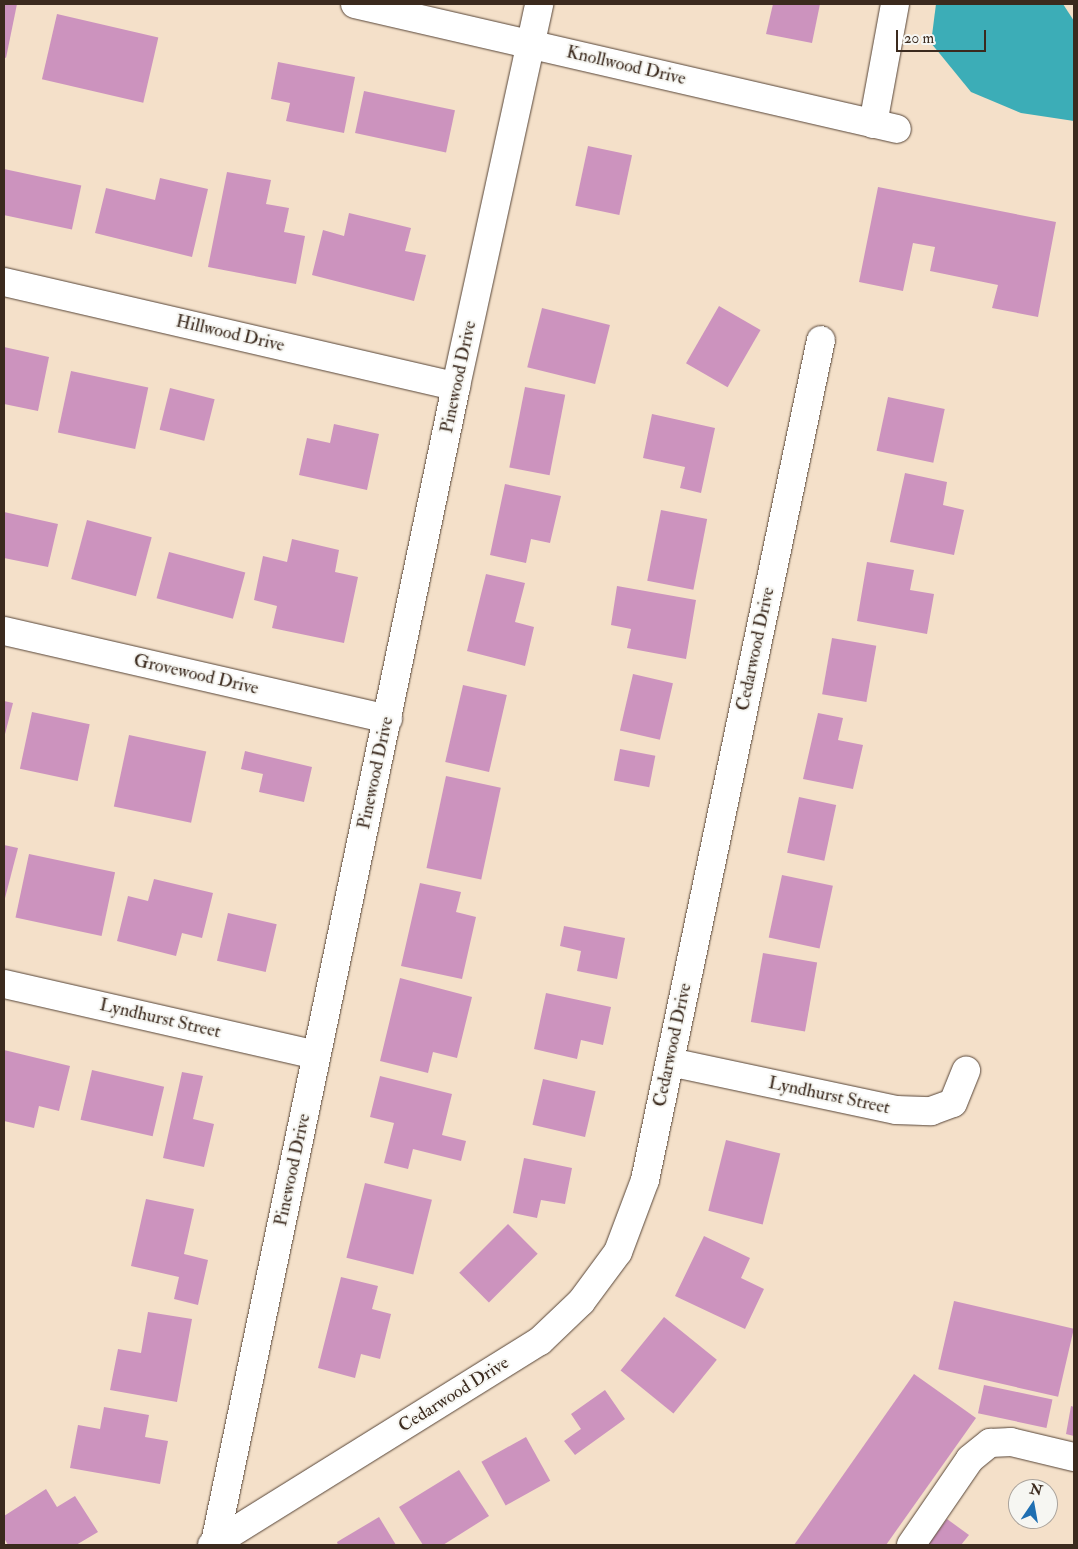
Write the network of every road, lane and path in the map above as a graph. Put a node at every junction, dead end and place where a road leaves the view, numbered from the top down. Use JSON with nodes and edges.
{"nodes":[{"id":1,"x":355,"y":4,"type":"edge"},
{"id":2,"x":539,"y":4,"type":"edge"},
{"id":3,"x":895,"y":4,"type":"edge"},
{"id":4,"x":530,"y":44,"type":"junction"},
{"id":5,"x":4,"y":282,"type":"edge"},
{"id":6,"x":821,"y":340,"type":"dead end"},
{"id":7,"x":456,"y":386,"type":"junction"},
{"id":8,"x":4,"y":632,"type":"edge"},
{"id":9,"x":388,"y":719,"type":"junction"},
{"id":10,"x":4,"y":984,"type":"edge"},
{"id":11,"x":316,"y":1055,"type":"junction"},
{"id":12,"x":670,"y":1062,"type":"junction"},
{"id":13,"x":966,"y":1070,"type":"dead end"},
{"id":14,"x":1074,"y":1457,"type":"edge"},
{"id":15,"x":214,"y":1544,"type":"edge"},
{"id":16,"x":911,"y":1545,"type":"edge"}],
"edges":[{"from":1,"to":4,"type":"street","name":"Knollwood Drive"},
{"from":2,"to":4,"type":"street","name":"Pinewood Drive"},
{"from":3,"to":4,"type":"street","name":"Knollwood Drive"},
{"from":4,"to":7,"type":"street","name":"Pinewood Drive"},
{"from":5,"to":7,"type":"street","name":"Hillwood Drive"},
{"from":6,"to":12,"type":"street","name":"Cedarwood Drive"},
{"from":7,"to":9,"type":"street","name":"Pinewood Drive"},
{"from":8,"to":9,"type":"street","name":"Grovewood Drive"},
{"from":9,"to":11,"type":"street","name":"Pinewood Drive"},
{"from":10,"to":11,"type":"street","name":"Lyndhurst Street"},
{"from":11,"to":15,"type":"street","name":"Pinewood Drive"},
{"from":12,"to":13,"type":"street","name":"Lyndhurst Street"},
{"from":12,"to":15,"type":"street","name":"Cedarwood Drive"},
{"from":14,"to":16,"type":"street"}]}
